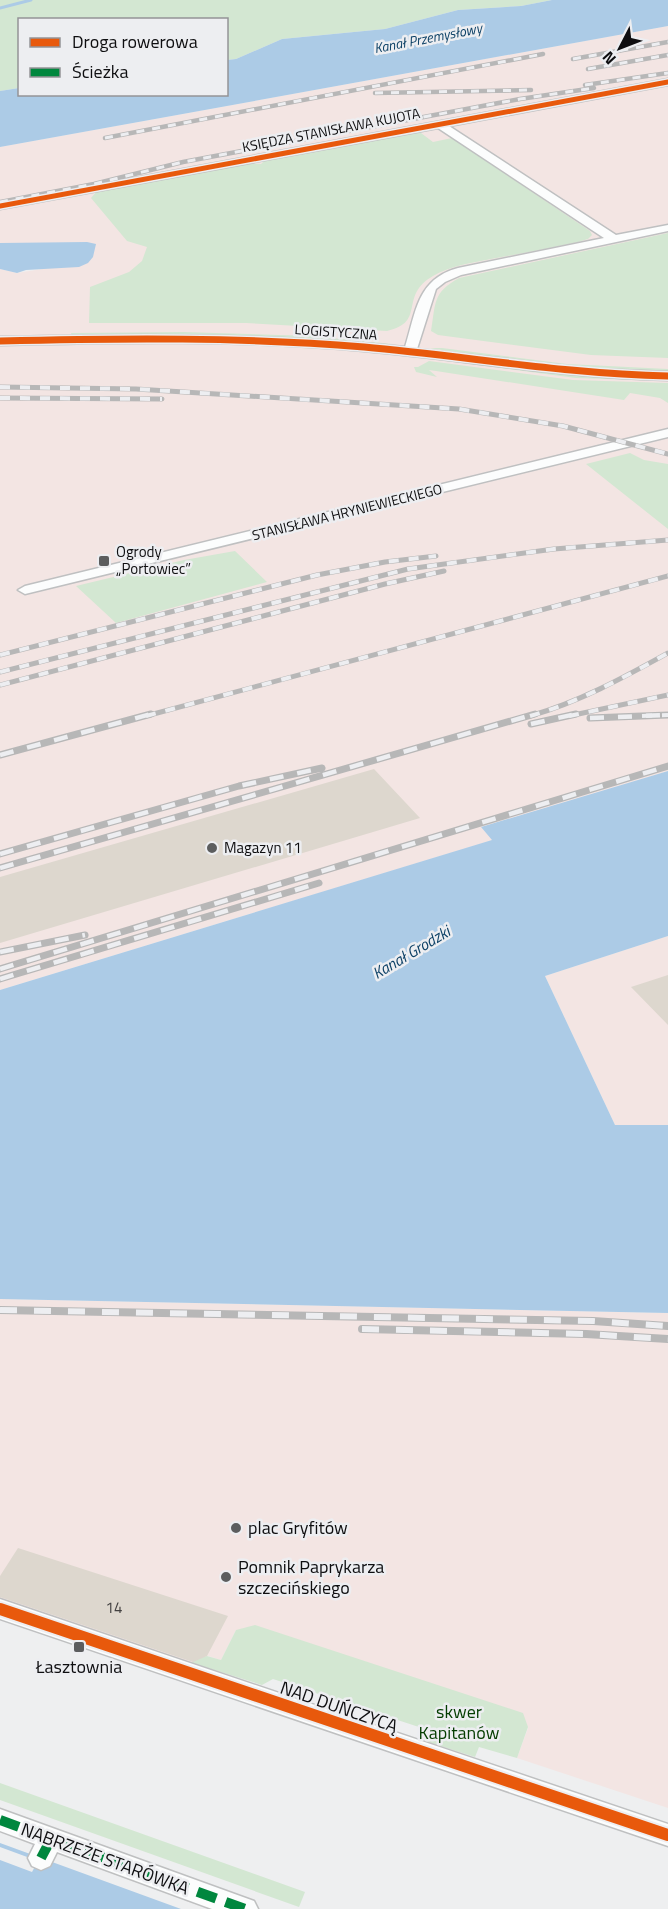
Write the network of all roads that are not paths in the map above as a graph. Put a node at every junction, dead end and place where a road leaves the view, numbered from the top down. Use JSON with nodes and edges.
{"nodes":[{"id":1,"x":668,"y":82,"type":"edge"},
{"id":2,"x":439,"y":124,"type":"junction"},
{"id":3,"x":0,"y":206,"type":"edge"},
{"id":4,"x":668,"y":228,"type":"edge"},
{"id":5,"x":613,"y":239,"type":"junction"},
{"id":6,"x":0,"y":332,"type":"edge"},
{"id":7,"x":0,"y":341,"type":"edge"},
{"id":8,"x":412,"y":346,"type":"junction"},
{"id":9,"x":668,"y":365,"type":"edge"},
{"id":10,"x":668,"y":376,"type":"edge"},
{"id":11,"x":668,"y":433,"type":"edge"},
{"id":12,"x":25,"y":590,"type":"dead end"},
{"id":13,"x":0,"y":1609,"type":"edge"},
{"id":14,"x":0,"y":1820,"type":"edge"},
{"id":15,"x":668,"y":1835,"type":"edge"},
{"id":16,"x":245,"y":1909,"type":"edge"}],
"edges":[{"from":1,"to":2,"type":"street","name":"KSIĘDZA STANISŁAWA KUJOTA"},
{"from":2,"to":3,"type":"street","name":"KSIĘDZA STANISŁAWA KUJOTA"},
{"from":2,"to":5,"type":"street"},
{"from":4,"to":5,"type":"street"},
{"from":5,"to":8,"type":"street"},
{"from":6,"to":8,"type":"street","name":"LOGISTYCZNA"},
{"from":7,"to":8,"type":"street","name":"LOGISTYCZNA"},
{"from":8,"to":9,"type":"street","name":"LOGISTYCZNA"},
{"from":8,"to":10,"type":"street","name":"LOGISTYCZNA"},
{"from":11,"to":12,"type":"street","name":"STANISŁAWA HRYNIEWIECKIEGO"},
{"from":13,"to":15,"type":"street","name":"NAD DUŃCZYCĄ"},
{"from":14,"to":16,"type":"street","name":"NABRZEŻE STARÓWKA"}]}
